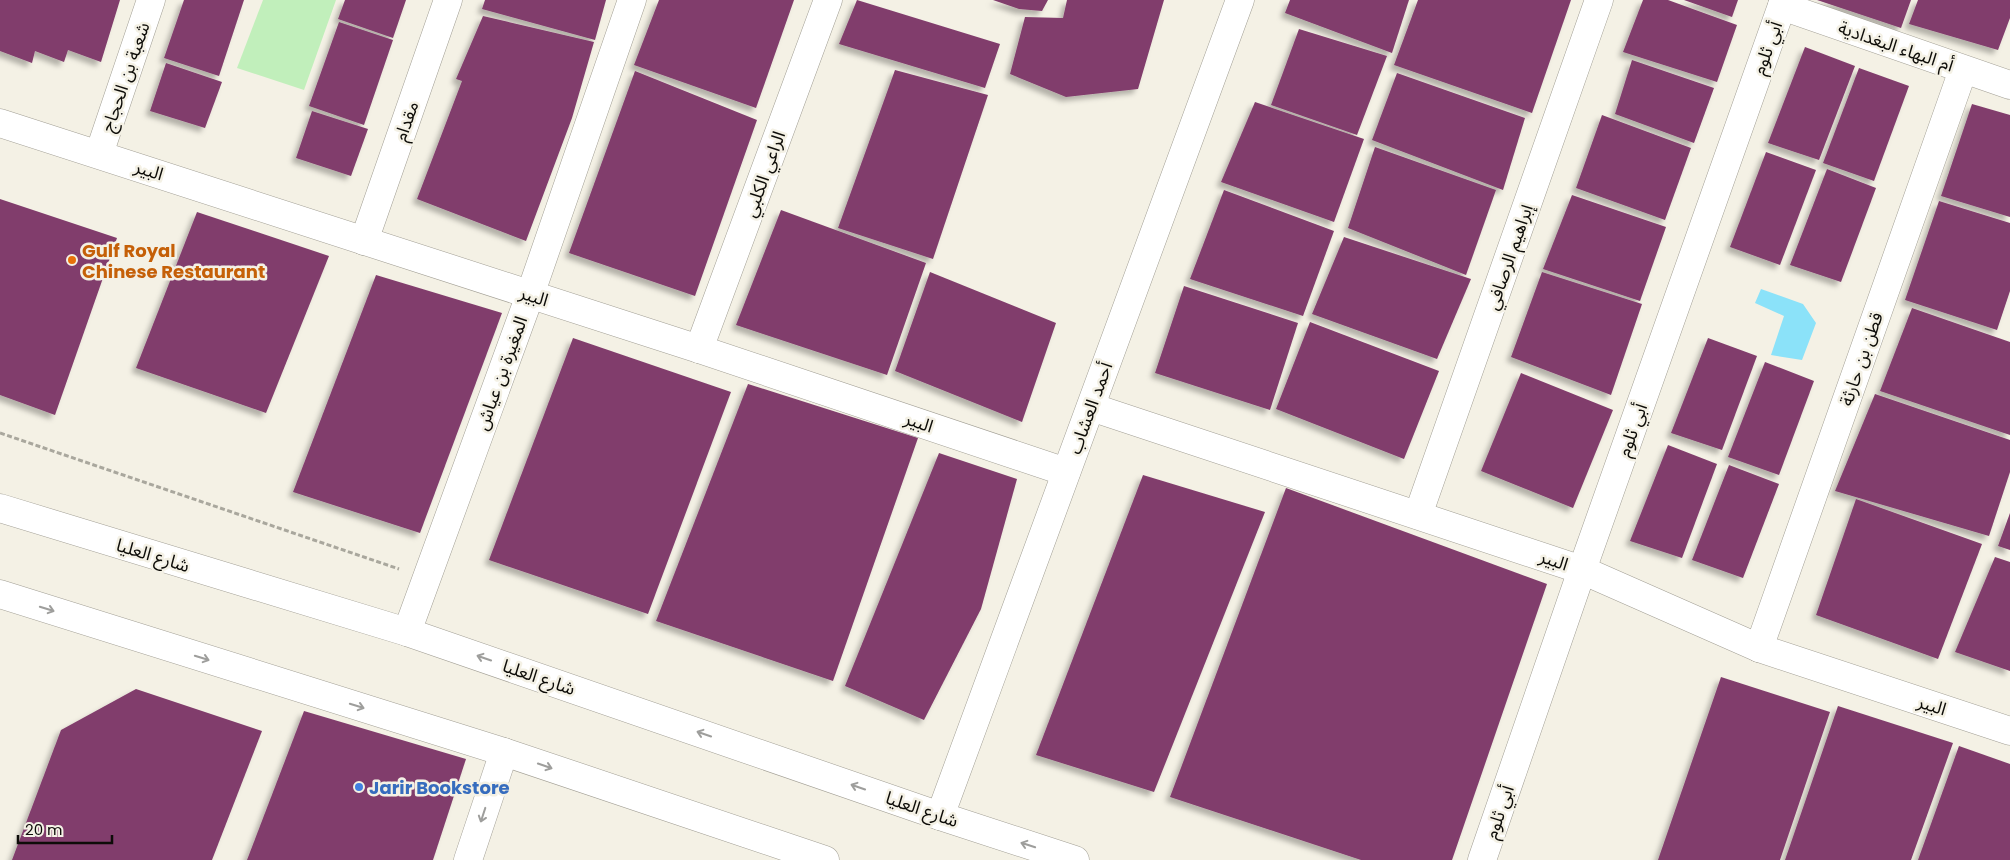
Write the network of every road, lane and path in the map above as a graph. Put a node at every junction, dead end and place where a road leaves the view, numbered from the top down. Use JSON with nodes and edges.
{"nodes":[{"id":1,"x":151,"y":0,"type":"edge"},
{"id":2,"x":448,"y":0,"type":"edge"},
{"id":3,"x":632,"y":0,"type":"edge"},
{"id":4,"x":828,"y":0,"type":"edge"},
{"id":5,"x":1240,"y":0,"type":"edge"},
{"id":6,"x":1599,"y":0,"type":"edge"},
{"id":7,"x":1783,"y":3,"type":"edge"},
{"id":8,"x":1963,"y":70,"type":"junction"},
{"id":9,"x":2010,"y":85,"type":"edge"},
{"id":10,"x":0,"y":123,"type":"edge"},
{"id":11,"x":99,"y":154,"type":"junction"},
{"id":12,"x":364,"y":241,"type":"junction"},
{"id":13,"x":530,"y":295,"type":"junction"},
{"id":14,"x":699,"y":349,"type":"junction"},
{"id":15,"x":1091,"y":407,"type":"junction"},
{"id":16,"x":0,"y":433,"type":"edge"},
{"id":17,"x":1066,"y":472,"type":"junction"},
{"id":18,"x":0,"y":508,"type":"edge"},
{"id":19,"x":1418,"y":515,"type":"junction"},
{"id":20,"x":1582,"y":570,"type":"junction"},
{"id":21,"x":427,"y":579,"type":"junction"},
{"id":22,"x":0,"y":594,"type":"edge"},
{"id":23,"x":407,"y":632,"type":"junction"},
{"id":24,"x":1759,"y":648,"type":"junction"},
{"id":25,"x":2010,"y":731,"type":"edge"},
{"id":26,"x":504,"y":752,"type":"junction"},
{"id":27,"x":940,"y":816,"type":"junction"},
{"id":28,"x":468,"y":860,"type":"edge"},
{"id":29,"x":824,"y":860,"type":"edge"},
{"id":30,"x":1074,"y":860,"type":"edge"},
{"id":31,"x":1482,"y":860,"type":"edge"}],
"edges":[{"from":1,"to":11,"type":"street","name":"شعبة بن الحجاج"},
{"from":2,"to":12,"type":"street","name":"مقدام"},
{"from":3,"to":13,"type":"street","name":"المغيرة بن عياش"},
{"from":4,"to":14,"type":"street","name":"الراعي الكلبي"},
{"from":5,"to":15,"type":"street","name":"أحمد العشاب"},
{"from":6,"to":19,"type":"street","name":"إبراهيم الرصافي"},
{"from":7,"to":8,"type":"street","name":"أم البهاء البغدادية"},
{"from":7,"to":20,"type":"street","name":"أبي ثلوم"},
{"from":8,"to":9,"type":"street","name":"أم البهاء البغدادية"},
{"from":8,"to":24,"type":"street","name":"قطن بن حارثة"},
{"from":10,"to":11,"type":"street","name":"البير"},
{"from":11,"to":12,"type":"street","name":"البير"},
{"from":12,"to":13,"type":"street","name":"البير"},
{"from":13,"to":14,"type":"street","name":"البير"},
{"from":13,"to":21,"type":"street","name":"المغيرة بن عياش"},
{"from":14,"to":17,"type":"street","name":"البير"},
{"from":15,"to":17,"type":"street","name":"أحمد العشاب"},
{"from":15,"to":19,"type":"street","name":"البير"},
{"from":16,"to":21,"type":"path"},
{"from":17,"to":27,"type":"street","name":"أحمد العشاب"},
{"from":18,"to":23,"type":"street","name":"شارع العليا"},
{"from":19,"to":20,"type":"street","name":"البير"},
{"from":20,"to":24,"type":"street","name":"البير"},
{"from":20,"to":31,"type":"street","name":"أبي ثلوم"},
{"from":21,"to":23,"type":"street","name":"المغيرة بن عياش"},
{"from":22,"to":26,"type":"street","one_way":true},
{"from":27,"to":23,"type":"street","name":"شارع العليا","one_way":true},
{"from":24,"to":25,"type":"street","name":"البير"},
{"from":26,"to":28,"type":"street","one_way":true},
{"from":26,"to":29,"type":"street","one_way":true},
{"from":30,"to":27,"type":"street","name":"شارع العليا","one_way":true}]}
